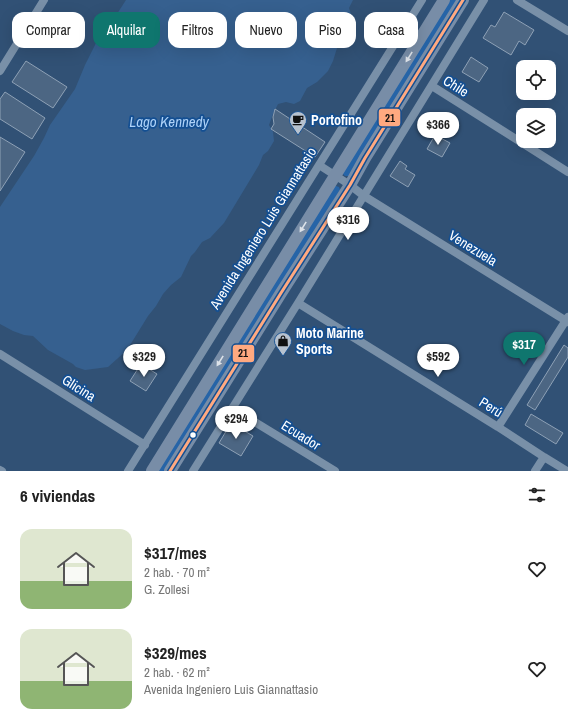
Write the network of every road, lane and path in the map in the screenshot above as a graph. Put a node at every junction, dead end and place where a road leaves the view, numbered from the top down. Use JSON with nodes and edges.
{"nodes":[{"id":1,"x":44,"y":0,"type":"edge"},
{"id":2,"x":422,"y":0,"type":"edge"},
{"id":3,"x":444,"y":0,"type":"edge"},
{"id":4,"x":463,"y":0,"type":"edge"},
{"id":5,"x":484,"y":0,"type":"edge"},
{"id":6,"x":517,"y":0,"type":"edge"},
{"id":7,"x":568,"y":31,"type":"edge"},
{"id":8,"x":0,"y":71,"type":"edge"},
{"id":9,"x":432,"y":86,"type":"junction"},
{"id":10,"x":319,"y":165,"type":"junction"},
{"id":11,"x":568,"y":172,"type":"edge"},
{"id":12,"x":335,"y":176,"type":"junction"},
{"id":13,"x":350,"y":185,"type":"junction"},
{"id":14,"x":364,"y":196,"type":"junction"},
{"id":15,"x":298,"y":303,"type":"junction"},
{"id":16,"x":567,"y":320,"type":"edge"},
{"id":17,"x":0,"y":354,"type":"edge"},
{"id":18,"x":232,"y":408,"type":"junction"},
{"id":19,"x":498,"y":427,"type":"junction"},
{"id":20,"x":145,"y":445,"type":"junction"},
{"id":21,"x":544,"y":457,"type":"junction"},
{"id":22,"x":567,"y":470,"type":"edge"},
{"id":23,"x":128,"y":471,"type":"edge"},
{"id":24,"x":152,"y":471,"type":"edge"},
{"id":25,"x":170,"y":471,"type":"edge"},
{"id":26,"x":193,"y":471,"type":"edge"},
{"id":27,"x":335,"y":471,"type":"edge"},
{"id":28,"x":535,"y":471,"type":"edge"}],
"edges":[{"from":1,"to":8,"type":"street"},
{"from":2,"to":10,"type":"street","name":"Avenida Ingeniero Luis Giannattasio"},
{"from":3,"to":12,"type":"main road","one_way":true},
{"from":4,"to":13,"type":"main road"},
{"from":5,"to":9,"type":"street"},
{"from":6,"to":7,"type":"street"},
{"from":9,"to":11,"type":"street","name":"Chile"},
{"from":9,"to":14,"type":"street"},
{"from":10,"to":12,"type":"street","name":"Venezuela"},
{"from":10,"to":20,"type":"street","name":"Avenida Ingeniero Luis Giannattasio"},
{"from":12,"to":13,"type":"street","name":"Venezuela"},
{"from":12,"to":24,"type":"main road","one_way":true},
{"from":13,"to":14,"type":"street","name":"Venezuela"},
{"from":13,"to":25,"type":"main road"},
{"from":14,"to":15,"type":"street"},
{"from":14,"to":16,"type":"street","name":"Venezuela"},
{"from":15,"to":18,"type":"street"},
{"from":15,"to":19,"type":"street","name":"Perú"},
{"from":16,"to":19,"type":"street"},
{"from":17,"to":20,"type":"street","name":"Glicina"},
{"from":18,"to":26,"type":"street"},
{"from":18,"to":27,"type":"street","name":"Ecuador"},
{"from":19,"to":21,"type":"street","name":"Perú"},
{"from":20,"to":23,"type":"street","name":"Avenida Ingeniero Luis Giannattasio"},
{"from":21,"to":22,"type":"street","name":"Perú"},
{"from":21,"to":28,"type":"street"}]}
